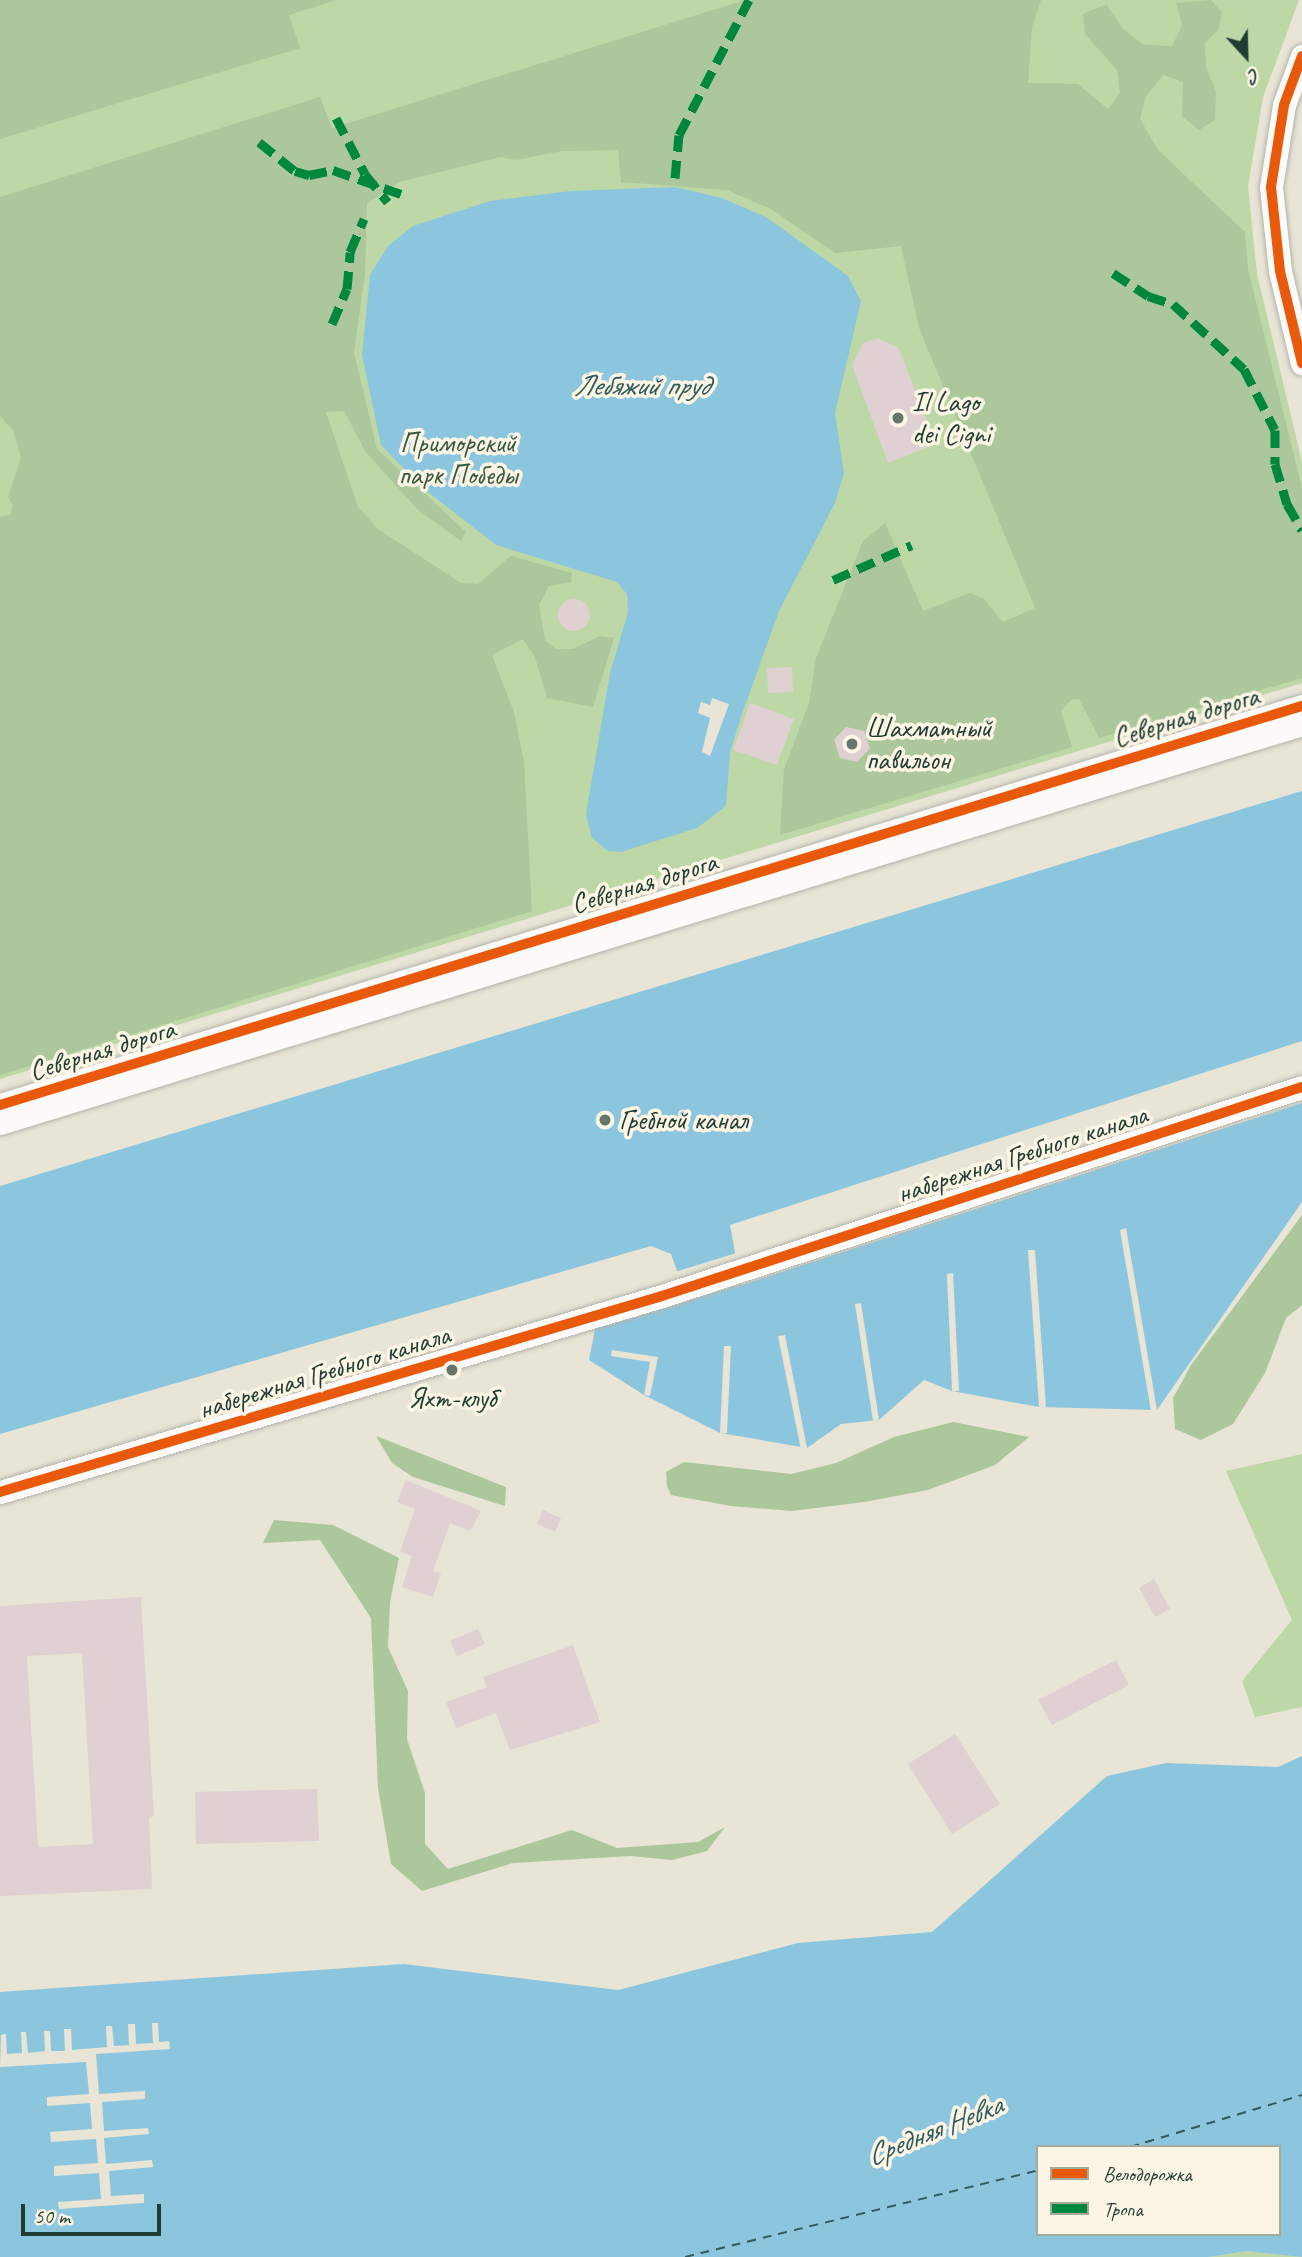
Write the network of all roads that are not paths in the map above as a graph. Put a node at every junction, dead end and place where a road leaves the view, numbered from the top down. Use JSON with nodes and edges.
{"nodes":[{"id":1,"x":1302,"y":57,"type":"edge"},
{"id":2,"x":1302,"y":363,"type":"edge"},
{"id":3,"x":1302,"y":706,"type":"edge"},
{"id":4,"x":1302,"y":724,"type":"edge"},
{"id":5,"x":1302,"y":1087,"type":"edge"},
{"id":6,"x":0,"y":1105,"type":"edge"},
{"id":7,"x":0,"y":1123,"type":"edge"},
{"id":8,"x":0,"y":1492,"type":"edge"}],
"edges":[{"from":1,"to":2,"type":"street"},
{"from":3,"to":6,"type":"street","name":"Северная дорога"},
{"from":4,"to":7,"type":"street","name":"Северная дорога"},
{"from":5,"to":8,"type":"street","name":"набережная Гребного канала"}]}
